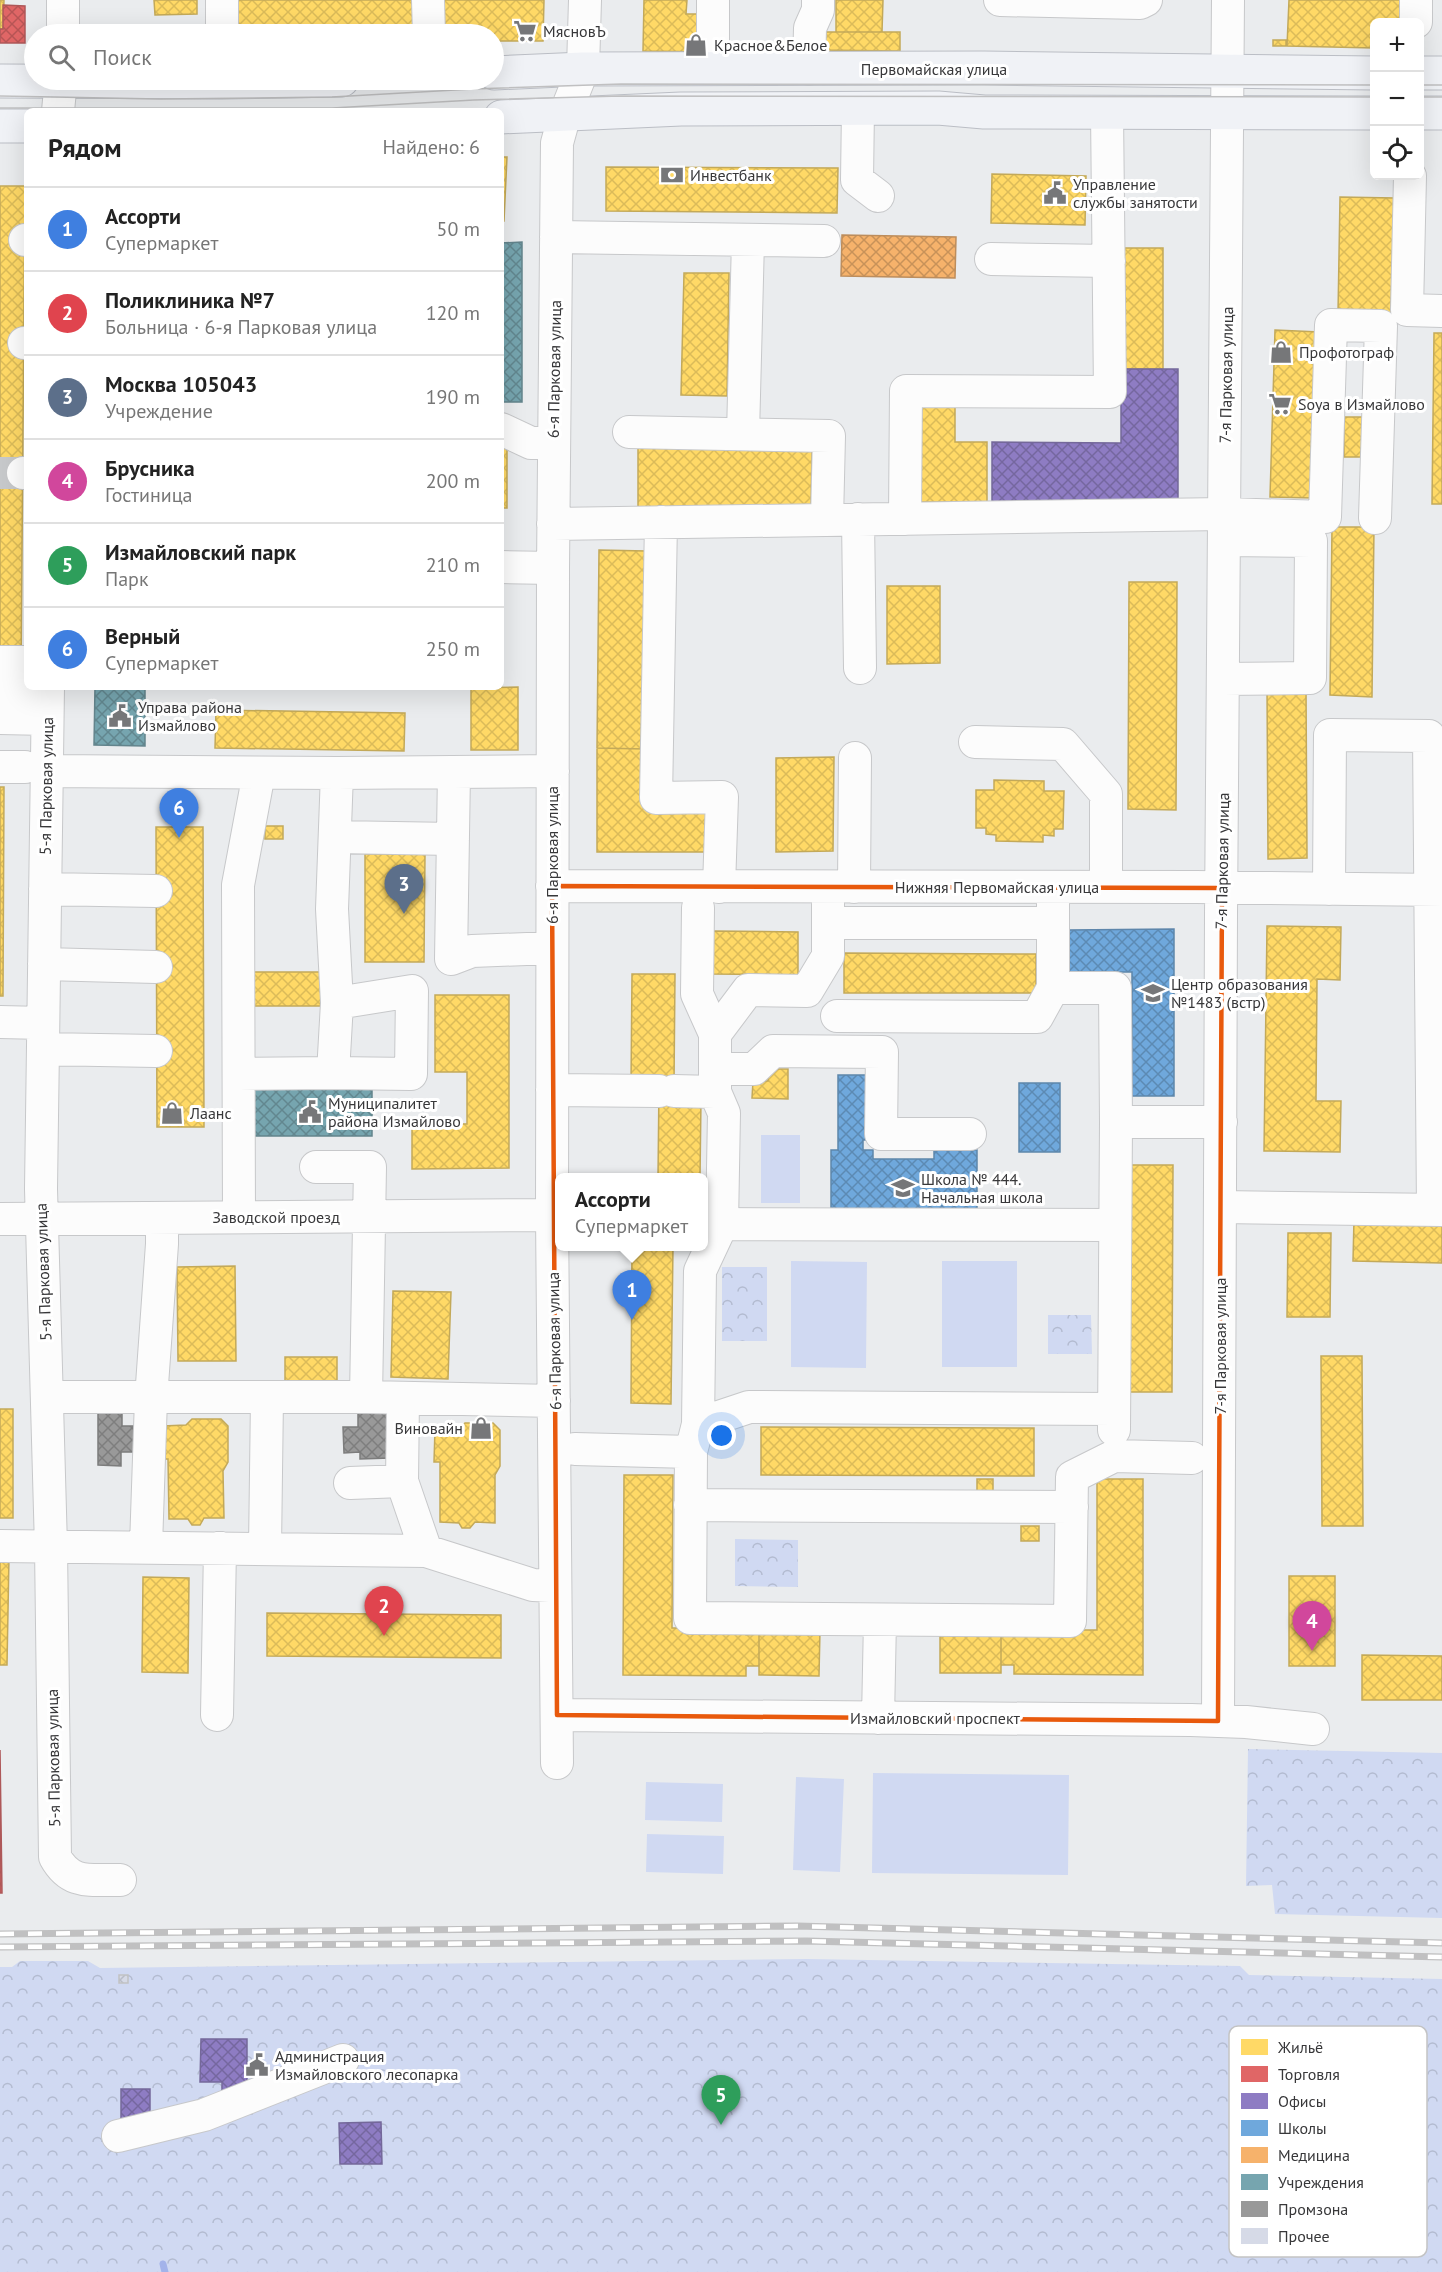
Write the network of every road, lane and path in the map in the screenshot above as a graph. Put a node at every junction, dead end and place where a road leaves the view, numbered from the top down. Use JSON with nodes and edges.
{"nodes":[{"id":1,"x":63,"y":0,"type":"edge"},
{"id":2,"x":222,"y":0,"type":"edge"},
{"id":3,"x":428,"y":0,"type":"edge"},
{"id":4,"x":585,"y":0,"type":"edge"},
{"id":5,"x":713,"y":0,"type":"edge"},
{"id":6,"x":819,"y":0,"type":"edge"},
{"id":7,"x":1000,"y":0,"type":"edge"},
{"id":8,"x":1146,"y":0,"type":"edge"},
{"id":9,"x":1228,"y":0,"type":"edge"},
{"id":10,"x":1416,"y":0,"type":"edge"},
{"id":11,"x":1416,"y":18,"type":"edge"},
{"id":12,"x":63,"y":24,"type":"edge"},
{"id":13,"x":222,"y":24,"type":"edge"},
{"id":14,"x":429,"y":24,"type":"edge"},
{"id":15,"x":583,"y":69,"type":"junction"},
{"id":16,"x":712,"y":69,"type":"junction"},
{"id":17,"x":809,"y":69,"type":"junction"},
{"id":18,"x":1228,"y":70,"type":"junction"},
{"id":19,"x":1370,"y":72,"type":"edge"},
{"id":20,"x":504,"y":73,"type":"edge"},
{"id":21,"x":1424,"y":73,"type":"edge"},
{"id":22,"x":1442,"y":73,"type":"edge"},
{"id":23,"x":0,"y":81,"type":"edge"},
{"id":24,"x":24,"y":85,"type":"edge"},
{"id":25,"x":76,"y":90,"type":"edge"},
{"id":26,"x":60,"y":91,"type":"edge"},
{"id":27,"x":858,"y":108,"type":"junction"},
{"id":28,"x":1107,"y":112,"type":"junction"},
{"id":29,"x":1228,"y":113,"type":"junction"},
{"id":30,"x":1370,"y":113,"type":"edge"},
{"id":31,"x":1424,"y":113,"type":"edge"},
{"id":32,"x":1442,"y":113,"type":"edge"},
{"id":33,"x":565,"y":114,"type":"junction"},
{"id":34,"x":504,"y":117,"type":"edge"},
{"id":35,"x":0,"y":126,"type":"edge"},
{"id":36,"x":24,"y":126,"type":"edge"},
{"id":37,"x":1410,"y":180,"type":"edge"},
{"id":38,"x":878,"y":196,"type":"dead end"},
{"id":39,"x":556,"y":237,"type":"junction"},
{"id":40,"x":748,"y":240,"type":"junction"},
{"id":41,"x":824,"y":241,"type":"dead end"},
{"id":42,"x":991,"y":258,"type":"dead end"},
{"id":43,"x":1109,"y":261,"type":"junction"},
{"id":44,"x":1442,"y":311,"type":"edge"},
{"id":45,"x":504,"y":430,"type":"edge"},
{"id":46,"x":629,"y":432,"type":"dead end"},
{"id":47,"x":743,"y":434,"type":"junction"},
{"id":48,"x":554,"y":443,"type":"junction"},
{"id":49,"x":1325,"y":509,"type":"junction"},
{"id":50,"x":905,"y":519,"type":"junction"},
{"id":51,"x":842,"y":520,"type":"junction"},
{"id":52,"x":661,"y":522,"type":"junction"},
{"id":53,"x":553,"y":524,"type":"junction"},
{"id":54,"x":1224,"y":527,"type":"junction"},
{"id":55,"x":504,"y":567,"type":"edge"},
{"id":56,"x":553,"y":568,"type":"junction"},
{"id":57,"x":0,"y":662,"type":"edge"},
{"id":58,"x":24,"y":662,"type":"edge"},
{"id":59,"x":860,"y":668,"type":"dead end"},
{"id":60,"x":1223,"y":680,"type":"junction"},
{"id":61,"x":0,"y":689,"type":"edge"},
{"id":62,"x":48,"y":698,"type":"edge"},
{"id":63,"x":0,"y":718,"type":"edge"},
{"id":64,"x":975,"y":742,"type":"dead end"},
{"id":65,"x":855,"y":758,"type":"dead end"},
{"id":66,"x":24,"y":768,"type":"edge"},
{"id":67,"x":553,"y":771,"type":"junction"},
{"id":68,"x":454,"y":772,"type":"junction"},
{"id":69,"x":259,"y":773,"type":"junction"},
{"id":70,"x":337,"y":773,"type":"junction"},
{"id":71,"x":336,"y":837,"type":"junction"},
{"id":72,"x":453,"y":838,"type":"junction"},
{"id":73,"x":552,"y":886,"type":"junction"},
{"id":74,"x":841,"y":887,"type":"junction"},
{"id":75,"x":1053,"y":887,"type":"junction"},
{"id":76,"x":1106,"y":887,"type":"junction"},
{"id":77,"x":1222,"y":888,"type":"junction"},
{"id":78,"x":45,"y":889,"type":"junction"},
{"id":79,"x":1329,"y":889,"type":"junction"},
{"id":80,"x":1436,"y":890,"type":"edge"},
{"id":81,"x":156,"y":891,"type":"dead end"},
{"id":82,"x":709,"y":897,"type":"junction"},
{"id":83,"x":828,"y":923,"type":"junction"},
{"id":84,"x":1053,"y":923,"type":"junction"},
{"id":85,"x":552,"y":948,"type":"junction"},
{"id":86,"x":451,"y":958,"type":"junction"},
{"id":87,"x":44,"y":964,"type":"junction"},
{"id":88,"x":156,"y":967,"type":"dead end"},
{"id":89,"x":1053,"y":988,"type":"junction"},
{"id":90,"x":412,"y":991,"type":"junction"},
{"id":91,"x":337,"y":1003,"type":"junction"},
{"id":92,"x":837,"y":1016,"type":"dead end"},
{"id":93,"x":0,"y":1022,"type":"edge"},
{"id":94,"x":715,"y":1034,"type":"junction"},
{"id":95,"x":43,"y":1036,"type":"junction"},
{"id":96,"x":156,"y":1051,"type":"dead end"},
{"id":97,"x":333,"y":1073,"type":"junction"},
{"id":98,"x":239,"y":1074,"type":"junction"},
{"id":99,"x":715,"y":1080,"type":"junction"},
{"id":100,"x":552,"y":1090,"type":"junction"},
{"id":101,"x":1116,"y":1122,"type":"junction"},
{"id":102,"x":1221,"y":1122,"type":"junction"},
{"id":103,"x":970,"y":1134,"type":"dead end"},
{"id":104,"x":316,"y":1167,"type":"dead end"},
{"id":105,"x":1221,"y":1207,"type":"junction"},
{"id":106,"x":1437,"y":1210,"type":"edge"},
{"id":107,"x":239,"y":1217,"type":"junction"},
{"id":108,"x":370,"y":1217,"type":"junction"},
{"id":109,"x":162,"y":1218,"type":"junction"},
{"id":110,"x":0,"y":1219,"type":"edge"},
{"id":111,"x":41,"y":1219,"type":"junction"},
{"id":112,"x":555,"y":1220,"type":"edge"},
{"id":113,"x":713,"y":1224,"type":"edge"},
{"id":114,"x":1115,"y":1225,"type":"junction"},
{"id":115,"x":708,"y":1242,"type":"edge"},
{"id":116,"x":706,"y":1251,"type":"edge"},
{"id":117,"x":47,"y":1397,"type":"junction"},
{"id":118,"x":267,"y":1397,"type":"junction"},
{"id":119,"x":366,"y":1397,"type":"junction"},
{"id":120,"x":151,"y":1398,"type":"junction"},
{"id":121,"x":404,"y":1398,"type":"junction"},
{"id":122,"x":554,"y":1401,"type":"junction"},
{"id":123,"x":1114,"y":1409,"type":"junction"},
{"id":124,"x":695,"y":1438,"type":"junction"},
{"id":125,"x":575,"y":1449,"type":"dead end"},
{"id":126,"x":1114,"y":1456,"type":"junction"},
{"id":127,"x":1192,"y":1458,"type":"dead end"},
{"id":128,"x":402,"y":1481,"type":"junction"},
{"id":129,"x":350,"y":1482,"type":"dead end"},
{"id":130,"x":690,"y":1505,"type":"junction"},
{"id":131,"x":1072,"y":1507,"type":"junction"},
{"id":132,"x":0,"y":1546,"type":"edge"},
{"id":133,"x":146,"y":1546,"type":"junction"},
{"id":134,"x":51,"y":1547,"type":"junction"},
{"id":135,"x":220,"y":1548,"type":"junction"},
{"id":136,"x":265,"y":1549,"type":"junction"},
{"id":137,"x":426,"y":1551,"type":"junction"},
{"id":138,"x":555,"y":1586,"type":"junction"},
{"id":139,"x":880,"y":1620,"type":"junction"},
{"id":140,"x":217,"y":1715,"type":"dead end"},
{"id":141,"x":557,"y":1715,"type":"junction"},
{"id":142,"x":878,"y":1718,"type":"junction"},
{"id":143,"x":1218,"y":1721,"type":"junction"},
{"id":144,"x":1313,"y":1729,"type":"dead end"},
{"id":145,"x":557,"y":1763,"type":"dead end"},
{"id":146,"x":120,"y":1869,"type":"dead end"},
{"id":147,"x":343,"y":2060,"type":"dead end"},
{"id":148,"x":118,"y":2136,"type":"dead end"}],
"edges":[{"from":1,"to":12,"type":"street"},
{"from":2,"to":13,"type":"street"},
{"from":3,"to":14,"type":"street"},
{"from":4,"to":15,"type":"street","name":"6-я Парковая улица"},
{"from":5,"to":16,"type":"street"},
{"from":6,"to":17,"type":"street"},
{"from":7,"to":8,"type":"street"},
{"from":9,"to":18,"type":"street","name":"7-я Парковая улица"},
{"from":10,"to":11,"type":"street"},
{"from":15,"to":16,"type":"main road","name":"Первомайская улица"},
{"from":15,"to":20,"type":"main road","name":"Первомайская улица"},
{"from":15,"to":33,"type":"street","name":"6-я Парковая улица"},
{"from":16,"to":17,"type":"main road","name":"Первомайская улица"},
{"from":17,"to":18,"type":"main road","name":"Первомайская улица"},
{"from":18,"to":19,"type":"main road","name":"Первомайская улица"},
{"from":18,"to":29,"type":"street","name":"7-я Парковая улица"},
{"from":21,"to":22,"type":"main road"},
{"from":23,"to":24,"type":"main road"},
{"from":25,"to":26,"type":"main road"},
{"from":27,"to":28,"type":"main road"},
{"from":27,"to":33,"type":"main road"},
{"from":27,"to":38,"type":"street"},
{"from":28,"to":29,"type":"main road"},
{"from":28,"to":43,"type":"street"},
{"from":29,"to":30,"type":"main road"},
{"from":29,"to":54,"type":"street","name":"7-я Парковая улица"},
{"from":31,"to":32,"type":"main road"},
{"from":33,"to":34,"type":"main road"},
{"from":33,"to":39,"type":"street","name":"6-я Парковая улица"},
{"from":35,"to":36,"type":"main road"},
{"from":37,"to":44,"type":"street"},
{"from":39,"to":40,"type":"street"},
{"from":39,"to":48,"type":"street","name":"6-я Парковая улица"},
{"from":40,"to":41,"type":"street"},
{"from":40,"to":47,"type":"street"},
{"from":42,"to":43,"type":"street"},
{"from":43,"to":50,"type":"street"},
{"from":45,"to":48,"type":"street"},
{"from":46,"to":47,"type":"street"},
{"from":47,"to":51,"type":"street"},
{"from":48,"to":53,"type":"street","name":"6-я Парковая улица"},
{"from":49,"to":49,"type":"street"},
{"from":49,"to":54,"type":"street"},
{"from":50,"to":51,"type":"street"},
{"from":50,"to":54,"type":"street"},
{"from":51,"to":52,"type":"street"},
{"from":51,"to":59,"type":"street"},
{"from":52,"to":53,"type":"street"},
{"from":52,"to":82,"type":"street"},
{"from":53,"to":56,"type":"street","name":"6-я Парковая улица"},
{"from":54,"to":60,"type":"street","name":"7-я Парковая улица"},
{"from":54,"to":60,"type":"street"},
{"from":55,"to":56,"type":"street"},
{"from":56,"to":67,"type":"street","name":"6-я Парковая улица"},
{"from":57,"to":58,"type":"street"},
{"from":60,"to":77,"type":"street","name":"7-я Парковая улица"},
{"from":61,"to":62,"type":"street"},
{"from":62,"to":63,"type":"street"},
{"from":62,"to":66,"type":"street","name":"5-я Парковая улица"},
{"from":64,"to":76,"type":"street"},
{"from":65,"to":74,"type":"street"},
{"from":66,"to":69,"type":"street"},
{"from":66,"to":78,"type":"street","name":"5-я Парковая улица"},
{"from":67,"to":68,"type":"street"},
{"from":67,"to":73,"type":"street","name":"6-я Парковая улица"},
{"from":68,"to":70,"type":"street"},
{"from":68,"to":72,"type":"street"},
{"from":69,"to":70,"type":"street"},
{"from":69,"to":98,"type":"street"},
{"from":70,"to":71,"type":"street"},
{"from":71,"to":72,"type":"street"},
{"from":71,"to":91,"type":"street"},
{"from":72,"to":86,"type":"street"},
{"from":73,"to":82,"type":"street","name":"Нижняя Первомайская улица"},
{"from":73,"to":85,"type":"street","name":"6-я Парковая улица"},
{"from":74,"to":75,"type":"street","name":"Нижняя Первомайская улица"},
{"from":74,"to":82,"type":"street","name":"Нижняя Первомайская улица"},
{"from":74,"to":83,"type":"street"},
{"from":75,"to":76,"type":"street","name":"Нижняя Первомайская улица"},
{"from":75,"to":84,"type":"street"},
{"from":76,"to":77,"type":"street","name":"Нижняя Первомайская улица"},
{"from":77,"to":79,"type":"street","name":"Нижняя Первомайская улица"},
{"from":77,"to":102,"type":"street","name":"7-я Парковая улица"},
{"from":78,"to":81,"type":"street"},
{"from":78,"to":87,"type":"street","name":"5-я Парковая улица"},
{"from":79,"to":80,"type":"street","name":"Нижняя Первомайская улица"},
{"from":79,"to":80,"type":"street"},
{"from":80,"to":106,"type":"street"},
{"from":82,"to":94,"type":"street"},
{"from":83,"to":84,"type":"street"},
{"from":83,"to":94,"type":"street"},
{"from":84,"to":89,"type":"street"},
{"from":85,"to":86,"type":"street"},
{"from":85,"to":100,"type":"street","name":"6-я Парковая улица"},
{"from":86,"to":90,"type":"street"},
{"from":87,"to":88,"type":"street"},
{"from":87,"to":95,"type":"street","name":"5-я Парковая улица"},
{"from":89,"to":92,"type":"street"},
{"from":89,"to":101,"type":"street"},
{"from":90,"to":91,"type":"street"},
{"from":90,"to":97,"type":"street"},
{"from":91,"to":97,"type":"street"},
{"from":93,"to":95,"type":"street"},
{"from":94,"to":99,"type":"street"},
{"from":95,"to":96,"type":"street"},
{"from":95,"to":111,"type":"street","name":"5-я Парковая улица"},
{"from":97,"to":98,"type":"street"},
{"from":98,"to":107,"type":"street"},
{"from":99,"to":100,"type":"street"},
{"from":99,"to":103,"type":"street"},
{"from":99,"to":113,"type":"street"},
{"from":100,"to":112,"type":"street","name":"6-я Парковая улица"},
{"from":101,"to":102,"type":"street"},
{"from":101,"to":114,"type":"street"},
{"from":102,"to":105,"type":"street","name":"7-я Парковая улица"},
{"from":104,"to":108,"type":"street"},
{"from":105,"to":106,"type":"street"},
{"from":105,"to":143,"type":"street","name":"7-я Парковая улица"},
{"from":107,"to":108,"type":"street","name":"Заводской проезд"},
{"from":107,"to":109,"type":"street","name":"Заводской проезд"},
{"from":108,"to":112,"type":"street","name":"Заводской проезд"},
{"from":108,"to":119,"type":"street"},
{"from":109,"to":111,"type":"street","name":"Заводской проезд"},
{"from":109,"to":120,"type":"street"},
{"from":110,"to":111,"type":"street","name":"Заводской проезд"},
{"from":111,"to":117,"type":"street","name":"5-я Парковая улица"},
{"from":112,"to":122,"type":"street","name":"6-я Парковая улица"},
{"from":113,"to":114,"type":"street"},
{"from":113,"to":115,"type":"street"},
{"from":114,"to":123,"type":"street"},
{"from":116,"to":124,"type":"street"},
{"from":117,"to":120,"type":"street"},
{"from":117,"to":134,"type":"street","name":"5-я Парковая улица"},
{"from":118,"to":119,"type":"street"},
{"from":118,"to":120,"type":"street"},
{"from":118,"to":136,"type":"street"},
{"from":119,"to":121,"type":"street"},
{"from":120,"to":133,"type":"street"},
{"from":121,"to":122,"type":"street"},
{"from":121,"to":128,"type":"street"},
{"from":122,"to":138,"type":"street","name":"6-я Парковая улица"},
{"from":123,"to":124,"type":"street"},
{"from":123,"to":126,"type":"street"},
{"from":124,"to":125,"type":"street"},
{"from":124,"to":130,"type":"street"},
{"from":126,"to":127,"type":"street"},
{"from":126,"to":131,"type":"street"},
{"from":128,"to":129,"type":"street"},
{"from":128,"to":137,"type":"street"},
{"from":130,"to":131,"type":"street"},
{"from":130,"to":139,"type":"street"},
{"from":131,"to":139,"type":"street"},
{"from":132,"to":134,"type":"street"},
{"from":133,"to":134,"type":"street"},
{"from":133,"to":135,"type":"street"},
{"from":134,"to":146,"type":"street","name":"5-я Парковая улица"},
{"from":135,"to":136,"type":"street"},
{"from":135,"to":140,"type":"street"},
{"from":136,"to":137,"type":"street"},
{"from":137,"to":138,"type":"street"},
{"from":138,"to":141,"type":"street","name":"6-я Парковая улица"},
{"from":139,"to":142,"type":"street"},
{"from":141,"to":142,"type":"street","name":"Измайловский проспект"},
{"from":141,"to":145,"type":"street","name":"6-я Парковая улица"},
{"from":142,"to":143,"type":"street","name":"Измайловский проспект"},
{"from":143,"to":144,"type":"street","name":"Измайловский проспект"},
{"from":147,"to":148,"type":"street"}]}
